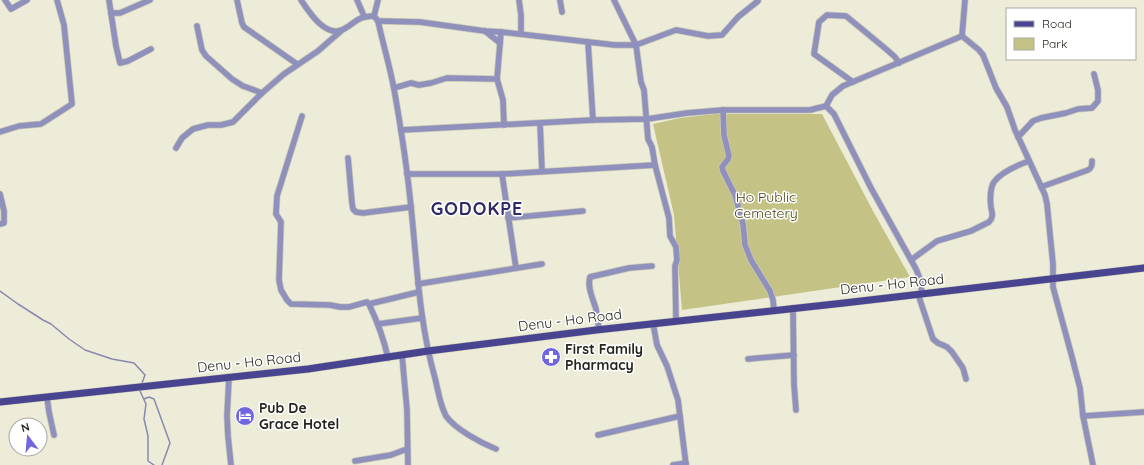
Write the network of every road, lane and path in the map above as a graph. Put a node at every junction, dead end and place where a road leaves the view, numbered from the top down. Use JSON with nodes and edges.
{"nodes":[{"id":1,"x":5,"y":0,"type":"edge"},
{"id":2,"x":27,"y":0,"type":"edge"},
{"id":3,"x":57,"y":0,"type":"edge"},
{"id":4,"x":109,"y":0,"type":"edge"},
{"id":5,"x":150,"y":0,"type":"edge"},
{"id":6,"x":237,"y":0,"type":"edge"},
{"id":7,"x":301,"y":0,"type":"edge"},
{"id":8,"x":357,"y":0,"type":"edge"},
{"id":9,"x":378,"y":0,"type":"edge"},
{"id":10,"x":519,"y":0,"type":"edge"},
{"id":11,"x":560,"y":0,"type":"edge"},
{"id":12,"x":614,"y":0,"type":"edge"},
{"id":13,"x":965,"y":0,"type":"edge"},
{"id":14,"x":758,"y":1,"type":"dead end"},
{"id":15,"x":562,"y":12,"type":"dead end"},
{"id":16,"x":111,"y":13,"type":"junction"},
{"id":17,"x":364,"y":16,"type":"junction"},
{"id":18,"x":376,"y":19,"type":"junction"},
{"id":19,"x":197,"y":26,"type":"dead end"},
{"id":20,"x":340,"y":31,"type":"junction"},
{"id":21,"x":485,"y":31,"type":"junction"},
{"id":22,"x":500,"y":32,"type":"junction"},
{"id":23,"x":521,"y":34,"type":"junction"},
{"id":24,"x":962,"y":36,"type":"junction"},
{"id":25,"x":588,"y":42,"type":"junction"},
{"id":26,"x":500,"y":43,"type":"junction"},
{"id":27,"x":636,"y":45,"type":"junction"},
{"id":28,"x":151,"y":49,"type":"dead end"},
{"id":29,"x":899,"y":63,"type":"junction"},
{"id":30,"x":297,"y":64,"type":"junction"},
{"id":31,"x":1094,"y":74,"type":"dead end"},
{"id":32,"x":497,"y":79,"type":"junction"},
{"id":33,"x":853,"y":82,"type":"junction"},
{"id":34,"x":394,"y":88,"type":"junction"},
{"id":35,"x":262,"y":93,"type":"junction"},
{"id":36,"x":826,"y":106,"type":"junction"},
{"id":37,"x":723,"y":110,"type":"junction"},
{"id":38,"x":302,"y":116,"type":"dead end"},
{"id":39,"x":647,"y":119,"type":"junction"},
{"id":40,"x":593,"y":120,"type":"junction"},
{"id":41,"x":540,"y":123,"type":"junction"},
{"id":42,"x":504,"y":125,"type":"junction"},
{"id":43,"x":401,"y":130,"type":"junction"},
{"id":44,"x":0,"y":132,"type":"edge"},
{"id":45,"x":1018,"y":137,"type":"junction"},
{"id":46,"x":176,"y":148,"type":"dead end"},
{"id":47,"x":348,"y":158,"type":"dead end"},
{"id":48,"x":1029,"y":161,"type":"junction"},
{"id":49,"x":1092,"y":161,"type":"dead end"},
{"id":50,"x":655,"y":165,"type":"junction"},
{"id":51,"x":542,"y":172,"type":"junction"},
{"id":52,"x":407,"y":174,"type":"junction"},
{"id":53,"x":502,"y":174,"type":"junction"},
{"id":54,"x":1041,"y":187,"type":"junction"},
{"id":55,"x":0,"y":194,"type":"edge"},
{"id":56,"x":411,"y":207,"type":"junction"},
{"id":57,"x":583,"y":211,"type":"dead end"},
{"id":58,"x":508,"y":218,"type":"junction"},
{"id":59,"x":0,"y":224,"type":"edge"},
{"id":60,"x":911,"y":260,"type":"junction"},
{"id":61,"x":542,"y":264,"type":"dead end"},
{"id":62,"x":652,"y":266,"type":"dead end"},
{"id":63,"x":516,"y":268,"type":"junction"},
{"id":64,"x":1144,"y":268,"type":"edge"},
{"id":65,"x":1053,"y":278,"type":"junction"},
{"id":66,"x":418,"y":284,"type":"junction"},
{"id":67,"x":419,"y":292,"type":"junction"},
{"id":68,"x":920,"y":294,"type":"junction"},
{"id":69,"x":369,"y":304,"type":"junction"},
{"id":70,"x":792,"y":308,"type":"junction"},
{"id":71,"x":774,"y":310,"type":"junction"},
{"id":72,"x":422,"y":318,"type":"junction"},
{"id":73,"x":676,"y":321,"type":"junction"},
{"id":74,"x":653,"y":323,"type":"junction"},
{"id":75,"x":378,"y":324,"type":"junction"},
{"id":76,"x":599,"y":329,"type":"junction"},
{"id":77,"x":428,"y":351,"type":"junction"},
{"id":78,"x":402,"y":355,"type":"junction"},
{"id":79,"x":794,"y":355,"type":"junction"},
{"id":80,"x":388,"y":358,"type":"junction"},
{"id":81,"x":748,"y":358,"type":"dead end"},
{"id":82,"x":230,"y":377,"type":"junction"},
{"id":83,"x":966,"y":379,"type":"dead end"},
{"id":84,"x":47,"y":397,"type":"junction"},
{"id":85,"x":0,"y":402,"type":"edge"},
{"id":86,"x":796,"y":410,"type":"dead end"},
{"id":87,"x":1144,"y":412,"type":"edge"},
{"id":88,"x":680,"y":416,"type":"junction"},
{"id":89,"x":1083,"y":416,"type":"junction"},
{"id":90,"x":54,"y":435,"type":"dead end"},
{"id":91,"x":598,"y":435,"type":"dead end"},
{"id":92,"x":407,"y":449,"type":"junction"},
{"id":93,"x":496,"y":449,"type":"dead end"},
{"id":94,"x":355,"y":461,"type":"dead end"},
{"id":95,"x":686,"y":464,"type":"edge"},
{"id":96,"x":231,"y":465,"type":"edge"},
{"id":97,"x":408,"y":465,"type":"edge"},
{"id":98,"x":673,"y":465,"type":"edge"},
{"id":99,"x":1093,"y":465,"type":"edge"}],
"edges":[{"from":1,"to":2,"type":"street"},
{"from":3,"to":44,"type":"street"},
{"from":4,"to":16,"type":"street"},
{"from":5,"to":16,"type":"street"},
{"from":6,"to":30,"type":"street"},
{"from":7,"to":20,"type":"street"},
{"from":8,"to":17,"type":"street"},
{"from":9,"to":18,"type":"street"},
{"from":10,"to":23,"type":"street"},
{"from":11,"to":15,"type":"street"},
{"from":12,"to":27,"type":"street"},
{"from":13,"to":24,"type":"street"},
{"from":14,"to":27,"type":"street"},
{"from":16,"to":28,"type":"street"},
{"from":17,"to":18,"type":"street"},
{"from":17,"to":20,"type":"street"},
{"from":18,"to":21,"type":"street"},
{"from":18,"to":34,"type":"street"},
{"from":19,"to":35,"type":"street"},
{"from":20,"to":30,"type":"street"},
{"from":21,"to":22,"type":"street"},
{"from":21,"to":26,"type":"street"},
{"from":22,"to":23,"type":"street"},
{"from":22,"to":26,"type":"street"},
{"from":23,"to":25,"type":"street"},
{"from":24,"to":29,"type":"street"},
{"from":24,"to":45,"type":"street"},
{"from":25,"to":27,"type":"street"},
{"from":25,"to":40,"type":"street"},
{"from":26,"to":32,"type":"street"},
{"from":27,"to":39,"type":"street"},
{"from":29,"to":33,"type":"street"},
{"from":29,"to":33,"type":"street"},
{"from":30,"to":35,"type":"street"},
{"from":31,"to":45,"type":"street"},
{"from":32,"to":34,"type":"street"},
{"from":32,"to":42,"type":"street"},
{"from":33,"to":36,"type":"street"},
{"from":34,"to":43,"type":"street"},
{"from":35,"to":46,"type":"street"},
{"from":36,"to":37,"type":"street"},
{"from":36,"to":60,"type":"street"},
{"from":37,"to":39,"type":"street"},
{"from":37,"to":71,"type":"street"},
{"from":38,"to":69,"type":"street"},
{"from":39,"to":40,"type":"street"},
{"from":39,"to":50,"type":"street"},
{"from":40,"to":41,"type":"street"},
{"from":41,"to":42,"type":"street"},
{"from":41,"to":51,"type":"street"},
{"from":42,"to":43,"type":"street"},
{"from":43,"to":52,"type":"street"},
{"from":45,"to":48,"type":"street"},
{"from":47,"to":56,"type":"street"},
{"from":48,"to":54,"type":"street"},
{"from":48,"to":60,"type":"street"},
{"from":49,"to":54,"type":"street"},
{"from":50,"to":51,"type":"street"},
{"from":50,"to":73,"type":"street"},
{"from":51,"to":53,"type":"street"},
{"from":52,"to":53,"type":"street"},
{"from":52,"to":56,"type":"street"},
{"from":53,"to":58,"type":"street"},
{"from":54,"to":65,"type":"street"},
{"from":55,"to":59,"type":"street"},
{"from":56,"to":66,"type":"street"},
{"from":57,"to":58,"type":"street"},
{"from":58,"to":63,"type":"street"},
{"from":60,"to":68,"type":"street"},
{"from":61,"to":63,"type":"street"},
{"from":62,"to":76,"type":"street"},
{"from":63,"to":66,"type":"street"},
{"from":64,"to":65,"type":"main road","name":"Denu - Ho Road"},
{"from":65,"to":68,"type":"main road","name":"Denu - Ho Road"},
{"from":65,"to":89,"type":"street"},
{"from":66,"to":67,"type":"street"},
{"from":67,"to":69,"type":"street"},
{"from":67,"to":72,"type":"street"},
{"from":68,"to":70,"type":"main road","name":"Denu - Ho Road"},
{"from":68,"to":83,"type":"street"},
{"from":69,"to":75,"type":"street"},
{"from":70,"to":71,"type":"main road","name":"Denu - Ho Road"},
{"from":70,"to":79,"type":"street"},
{"from":71,"to":73,"type":"main road","name":"Denu - Ho Road"},
{"from":72,"to":75,"type":"street"},
{"from":72,"to":77,"type":"street"},
{"from":73,"to":74,"type":"main road","name":"Denu - Ho Road"},
{"from":74,"to":76,"type":"main road","name":"Denu - Ho Road"},
{"from":74,"to":88,"type":"street"},
{"from":75,"to":80,"type":"street"},
{"from":76,"to":77,"type":"main road","name":"Denu - Ho Road"},
{"from":77,"to":78,"type":"main road","name":"Denu - Ho Road"},
{"from":77,"to":93,"type":"street"},
{"from":78,"to":80,"type":"main road","name":"Denu - Ho Road"},
{"from":78,"to":92,"type":"street"},
{"from":79,"to":81,"type":"street"},
{"from":79,"to":86,"type":"street"},
{"from":80,"to":82,"type":"main road","name":"Denu - Ho Road"},
{"from":82,"to":84,"type":"main road","name":"Denu - Ho Road"},
{"from":82,"to":96,"type":"street"},
{"from":84,"to":85,"type":"main road","name":"Denu - Ho Road"},
{"from":84,"to":90,"type":"street"},
{"from":87,"to":89,"type":"street"},
{"from":88,"to":91,"type":"street"},
{"from":88,"to":95,"type":"street"},
{"from":89,"to":99,"type":"street"},
{"from":92,"to":94,"type":"street"},
{"from":92,"to":97,"type":"street"},
{"from":95,"to":98,"type":"street"}]}
